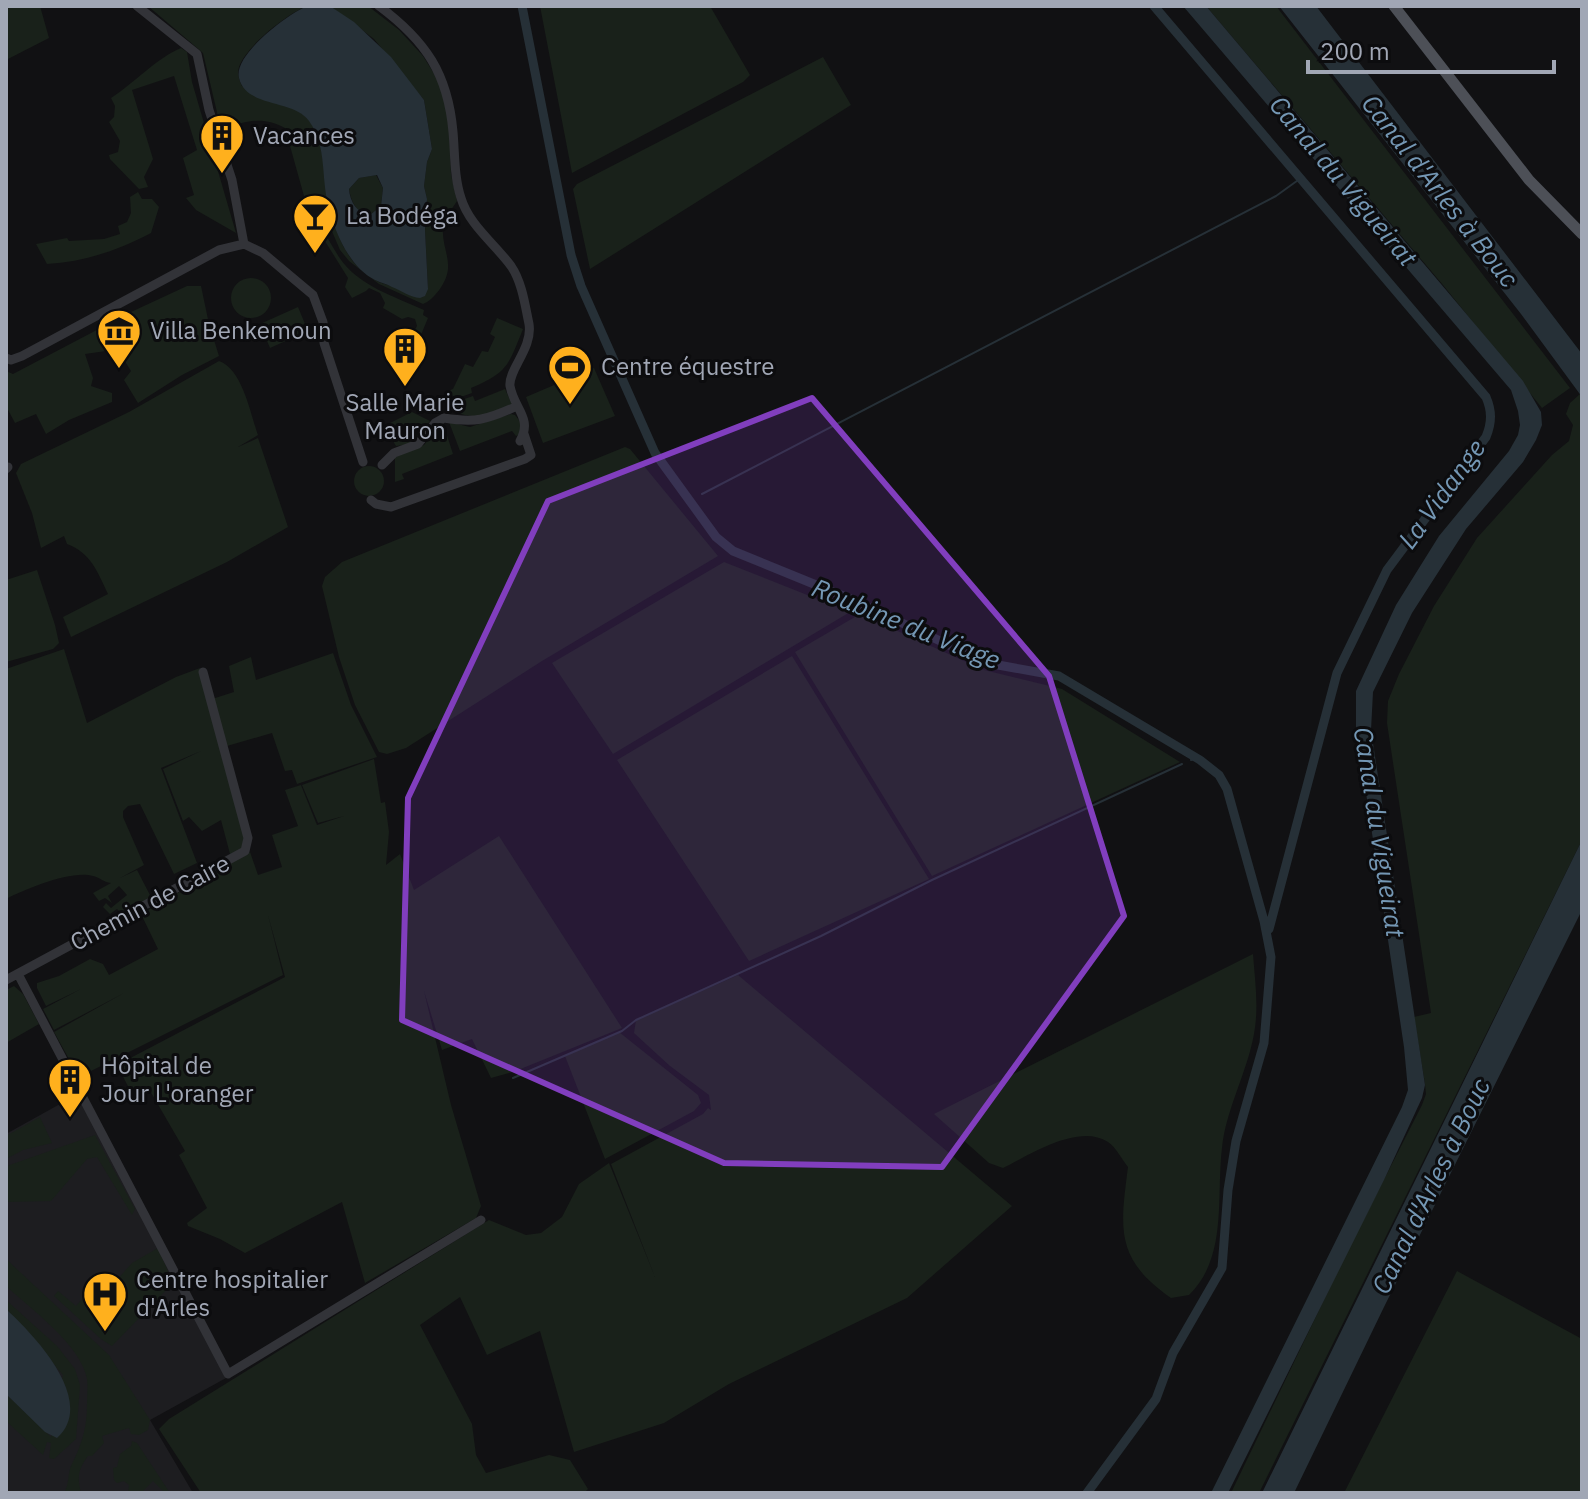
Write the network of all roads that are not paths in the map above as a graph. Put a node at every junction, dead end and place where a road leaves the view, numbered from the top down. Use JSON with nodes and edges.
{"nodes":[{"id":1,"x":137,"y":6,"type":"edge"},
{"id":2,"x":379,"y":6,"type":"edge"},
{"id":3,"x":1394,"y":6,"type":"edge"},
{"id":4,"x":1582,"y":234,"type":"edge"},
{"id":5,"x":244,"y":244,"type":"junction"},
{"id":6,"x":6,"y":358,"type":"edge"},
{"id":7,"x":515,"y":407,"type":"junction"},
{"id":8,"x":363,"y":462,"type":"dead end"},
{"id":9,"x":382,"y":465,"type":"dead end"},
{"id":10,"x":371,"y":500,"type":"dead end"},
{"id":11,"x":203,"y":672,"type":"dead end"},
{"id":12,"x":18,"y":974,"type":"junction"},
{"id":13,"x":6,"y":980,"type":"edge"},
{"id":14,"x":481,"y":1220,"type":"dead end"}],
"edges":[{"from":1,"to":5,"type":"street"},
{"from":2,"to":7,"type":"street"},
{"from":3,"to":4,"type":"main road"},
{"from":5,"to":6,"type":"street"},
{"from":5,"to":8,"type":"street"},
{"from":7,"to":9,"type":"street"},
{"from":7,"to":10,"type":"street"},
{"from":11,"to":12,"type":"street","name":"Chemin de Caire"},
{"from":12,"to":13,"type":"street"},
{"from":12,"to":14,"type":"street"}]}
